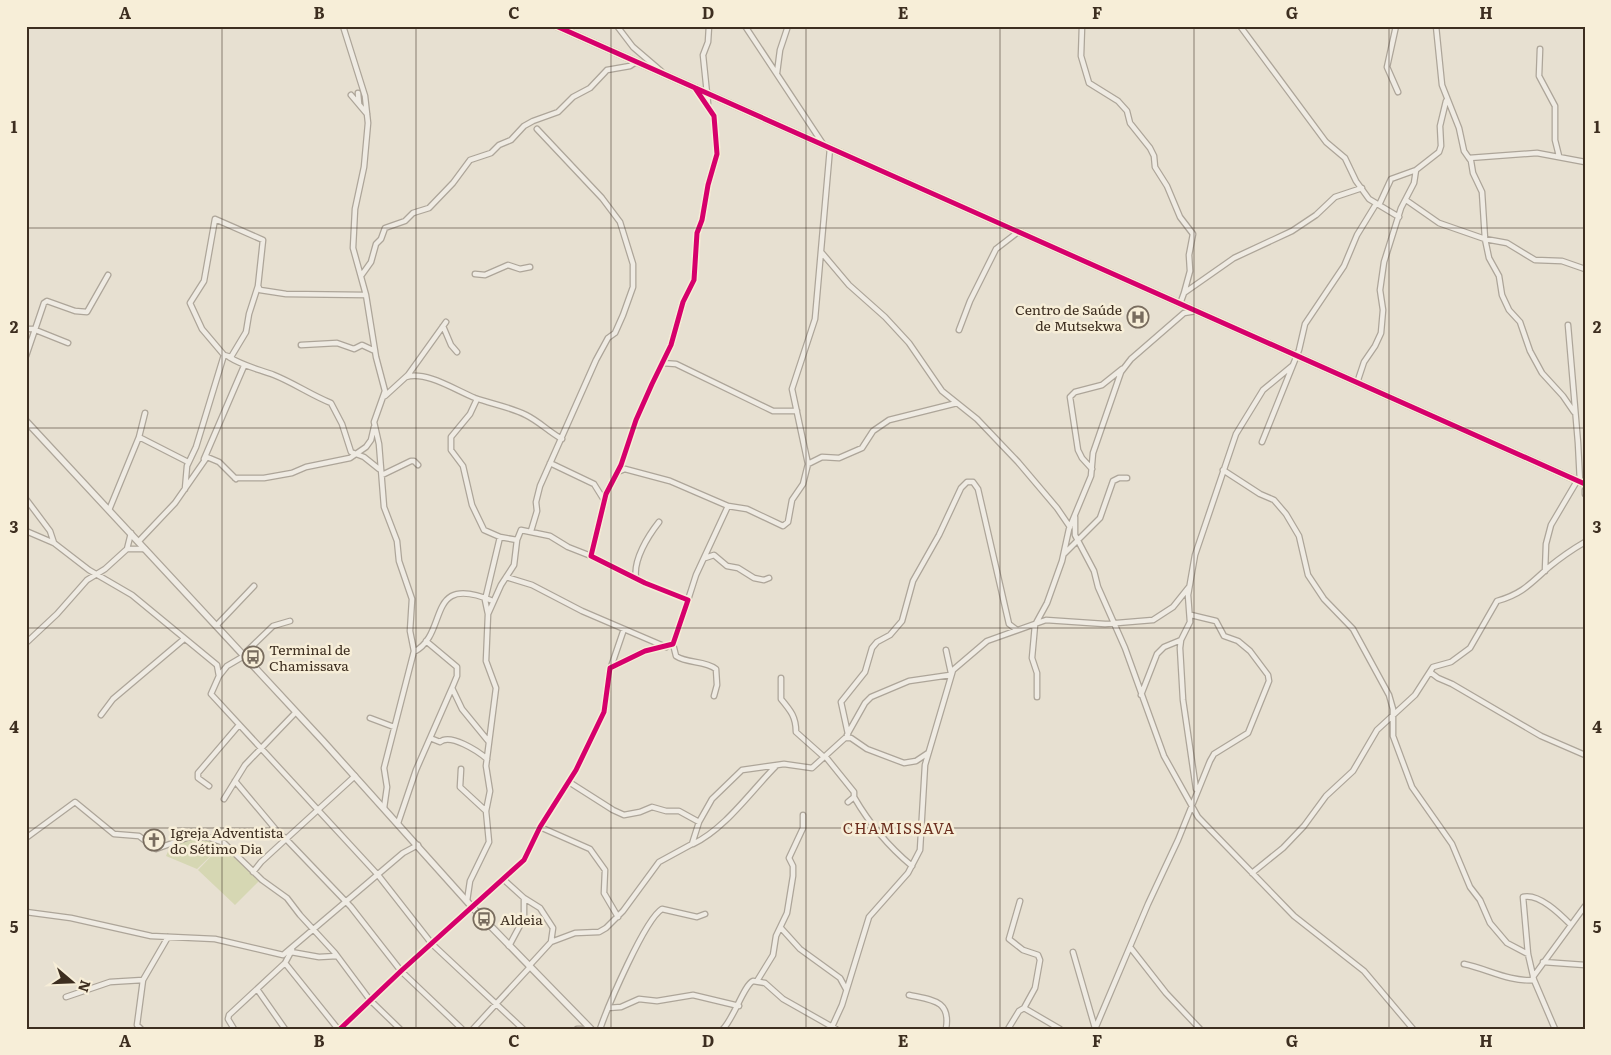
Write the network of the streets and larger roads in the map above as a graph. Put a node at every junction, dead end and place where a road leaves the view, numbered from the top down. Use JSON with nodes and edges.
{"nodes":[{"id":1,"x":344,"y":26,"type":"edge"},
{"id":2,"x":556,"y":26,"type":"edge"},
{"id":3,"x":617,"y":26,"type":"edge"},
{"id":4,"x":709,"y":26,"type":"edge"},
{"id":5,"x":745,"y":26,"type":"edge"},
{"id":6,"x":788,"y":26,"type":"edge"},
{"id":7,"x":1082,"y":26,"type":"edge"},
{"id":8,"x":1240,"y":26,"type":"edge"},
{"id":9,"x":1396,"y":26,"type":"edge"},
{"id":10,"x":1436,"y":26,"type":"edge"},
{"id":11,"x":1540,"y":49,"type":"dead end"},
{"id":12,"x":636,"y":62,"type":"junction"},
{"id":13,"x":777,"y":73,"type":"junction"},
{"id":14,"x":664,"y":74,"type":"junction"},
{"id":15,"x":702,"y":90,"type":"junction"},
{"id":16,"x":1398,"y":92,"type":"dead end"},
{"id":17,"x":358,"y":93,"type":"dead end"},
{"id":18,"x":351,"y":96,"type":"dead end"},
{"id":19,"x":1446,"y":97,"type":"junction"},
{"id":20,"x":708,"y":104,"type":"junction"},
{"id":21,"x":359,"y":105,"type":"junction"},
{"id":22,"x":367,"y":114,"type":"junction"},
{"id":23,"x":536,"y":129,"type":"dead end"},
{"id":24,"x":823,"y":145,"type":"junction"},
{"id":25,"x":830,"y":148,"type":"junction"},
{"id":26,"x":1559,"y":156,"type":"junction"},
{"id":27,"x":1469,"y":158,"type":"junction"},
{"id":28,"x":1585,"y":162,"type":"edge"},
{"id":29,"x":1416,"y":170,"type":"junction"},
{"id":30,"x":1362,"y":188,"type":"junction"},
{"id":31,"x":1406,"y":200,"type":"junction"},
{"id":32,"x":1377,"y":205,"type":"junction"},
{"id":33,"x":1399,"y":217,"type":"junction"},
{"id":34,"x":1018,"y":232,"type":"junction"},
{"id":35,"x":1485,"y":239,"type":"junction"},
{"id":36,"x":822,"y":253,"type":"junction"},
{"id":37,"x":530,"y":267,"type":"dead end"},
{"id":38,"x":1585,"y":269,"type":"edge"},
{"id":39,"x":475,"y":274,"type":"dead end"},
{"id":40,"x":108,"y":275,"type":"dead end"},
{"id":41,"x":361,"y":276,"type":"junction"},
{"id":42,"x":258,"y":286,"type":"junction"},
{"id":43,"x":1184,"y":293,"type":"junction"},
{"id":44,"x":366,"y":294,"type":"junction"},
{"id":45,"x":1181,"y":304,"type":"junction"},
{"id":46,"x":1197,"y":311,"type":"junction"},
{"id":47,"x":1184,"y":313,"type":"junction"},
{"id":48,"x":1568,"y":325,"type":"dead end"},
{"id":49,"x":26,"y":329,"type":"edge"},
{"id":50,"x":35,"y":329,"type":"junction"},
{"id":51,"x":959,"y":330,"type":"dead end"},
{"id":52,"x":68,"y":343,"type":"dead end"},
{"id":53,"x":301,"y":345,"type":"dead end"},
{"id":54,"x":375,"y":351,"type":"junction"},
{"id":55,"x":457,"y":352,"type":"dead end"},
{"id":56,"x":1298,"y":353,"type":"junction"},
{"id":57,"x":26,"y":356,"type":"edge"},
{"id":58,"x":226,"y":356,"type":"junction"},
{"id":59,"x":662,"y":363,"type":"junction"},
{"id":60,"x":244,"y":366,"type":"junction"},
{"id":61,"x":1292,"y":366,"type":"junction"},
{"id":62,"x":1122,"y":369,"type":"junction"},
{"id":63,"x":406,"y":377,"type":"junction"},
{"id":64,"x":1357,"y":383,"type":"junction"},
{"id":65,"x":385,"y":396,"type":"junction"},
{"id":66,"x":477,"y":399,"type":"junction"},
{"id":67,"x":957,"y":403,"type":"junction"},
{"id":68,"x":797,"y":411,"type":"junction"},
{"id":69,"x":1574,"y":412,"type":"junction"},
{"id":70,"x":145,"y":413,"type":"dead end"},
{"id":71,"x":26,"y":421,"type":"edge"},
{"id":72,"x":374,"y":425,"type":"junction"},
{"id":73,"x":139,"y":437,"type":"junction"},
{"id":74,"x":562,"y":439,"type":"junction"},
{"id":75,"x":1262,"y":442,"type":"dead end"},
{"id":76,"x":358,"y":455,"type":"junction"},
{"id":77,"x":204,"y":461,"type":"junction"},
{"id":78,"x":188,"y":462,"type":"junction"},
{"id":79,"x":550,"y":464,"type":"junction"},
{"id":80,"x":808,"y":464,"type":"junction"},
{"id":81,"x":418,"y":465,"type":"dead end"},
{"id":82,"x":1092,"y":469,"type":"junction"},
{"id":83,"x":1223,"y":470,"type":"junction"},
{"id":84,"x":381,"y":472,"type":"junction"},
{"id":85,"x":618,"y":473,"type":"junction"},
{"id":86,"x":1126,"y":478,"type":"dead end"},
{"id":87,"x":1580,"y":482,"type":"edge"},
{"id":88,"x":185,"y":489,"type":"junction"},
{"id":89,"x":26,"y":499,"type":"edge"},
{"id":90,"x":604,"y":500,"type":"junction"},
{"id":91,"x":728,"y":506,"type":"junction"},
{"id":92,"x":109,"y":510,"type":"junction"},
{"id":93,"x":1074,"y":518,"type":"junction"},
{"id":94,"x":659,"y":522,"type":"dead end"},
{"id":95,"x":1070,"y":527,"type":"junction"},
{"id":96,"x":26,"y":531,"type":"edge"},
{"id":97,"x":531,"y":531,"type":"junction"},
{"id":98,"x":131,"y":533,"type":"junction"},
{"id":99,"x":500,"y":537,"type":"junction"},
{"id":100,"x":517,"y":540,"type":"junction"},
{"id":101,"x":1077,"y":540,"type":"junction"},
{"id":102,"x":139,"y":541,"type":"junction"},
{"id":103,"x":1585,"y":542,"type":"edge"},
{"id":104,"x":54,"y":543,"type":"junction"},
{"id":105,"x":127,"y":549,"type":"junction"},
{"id":106,"x":145,"y":549,"type":"junction"},
{"id":107,"x":1063,"y":555,"type":"junction"},
{"id":108,"x":591,"y":556,"type":"junction"},
{"id":109,"x":704,"y":559,"type":"junction"},
{"id":110,"x":1544,"y":572,"type":"junction"},
{"id":111,"x":96,"y":575,"type":"junction"},
{"id":112,"x":506,"y":577,"type":"junction"},
{"id":113,"x":636,"y":578,"type":"junction"},
{"id":114,"x":769,"y":578,"type":"dead end"},
{"id":115,"x":254,"y":586,"type":"dead end"},
{"id":116,"x":1189,"y":587,"type":"junction"},
{"id":117,"x":485,"y":599,"type":"junction"},
{"id":118,"x":688,"y":600,"type":"junction"},
{"id":119,"x":493,"y":601,"type":"junction"},
{"id":120,"x":488,"y":614,"type":"junction"},
{"id":121,"x":1191,"y":615,"type":"junction"},
{"id":122,"x":290,"y":621,"type":"dead end"},
{"id":123,"x":1114,"y":622,"type":"junction"},
{"id":124,"x":1035,"y":625,"type":"junction"},
{"id":125,"x":216,"y":626,"type":"junction"},
{"id":126,"x":624,"y":629,"type":"junction"},
{"id":127,"x":1018,"y":630,"type":"junction"},
{"id":128,"x":184,"y":638,"type":"junction"},
{"id":129,"x":1181,"y":640,"type":"junction"},
{"id":130,"x":426,"y":641,"type":"junction"},
{"id":131,"x":26,"y":643,"type":"edge"},
{"id":132,"x":673,"y":644,"type":"junction"},
{"id":133,"x":666,"y":647,"type":"junction"},
{"id":134,"x":946,"y":650,"type":"dead end"},
{"id":135,"x":413,"y":652,"type":"junction"},
{"id":136,"x":244,"y":655,"type":"junction"},
{"id":137,"x":217,"y":665,"type":"junction"},
{"id":138,"x":227,"y":666,"type":"junction"},
{"id":139,"x":610,"y":668,"type":"junction"},
{"id":140,"x":1430,"y":672,"type":"junction"},
{"id":141,"x":950,"y":674,"type":"junction"},
{"id":142,"x":219,"y":676,"type":"junction"},
{"id":143,"x":781,"y":678,"type":"dead end"},
{"id":144,"x":452,"y":688,"type":"junction"},
{"id":145,"x":1141,"y":695,"type":"junction"},
{"id":146,"x":714,"y":696,"type":"dead end"},
{"id":147,"x":1037,"y":697,"type":"dead end"},
{"id":148,"x":296,"y":712,"type":"junction"},
{"id":149,"x":102,"y":715,"type":"dead end"},
{"id":150,"x":1393,"y":717,"type":"junction"},
{"id":151,"x":370,"y":718,"type":"dead end"},
{"id":152,"x":239,"y":725,"type":"junction"},
{"id":153,"x":394,"y":728,"type":"junction"},
{"id":154,"x":846,"y":736,"type":"junction"},
{"id":155,"x":430,"y":738,"type":"junction"},
{"id":156,"x":490,"y":744,"type":"junction"},
{"id":157,"x":261,"y":749,"type":"junction"},
{"id":158,"x":929,"y":752,"type":"junction"},
{"id":159,"x":1585,"y":755,"type":"edge"},
{"id":160,"x":824,"y":757,"type":"junction"},
{"id":161,"x":487,"y":759,"type":"junction"},
{"id":162,"x":776,"y":765,"type":"junction"},
{"id":163,"x":461,"y":769,"type":"dead end"},
{"id":164,"x":355,"y":776,"type":"junction"},
{"id":165,"x":235,"y":781,"type":"junction"},
{"id":166,"x":569,"y":782,"type":"junction"},
{"id":167,"x":209,"y":786,"type":"dead end"},
{"id":168,"x":1196,"y":793,"type":"junction"},
{"id":169,"x":854,"y":797,"type":"junction"},
{"id":170,"x":224,"y":799,"type":"dead end"},
{"id":171,"x":848,"y":802,"type":"dead end"},
{"id":172,"x":1192,"y":806,"type":"junction"},
{"id":173,"x":384,"y":808,"type":"junction"},
{"id":174,"x":317,"y":810,"type":"junction"},
{"id":175,"x":486,"y":811,"type":"junction"},
{"id":176,"x":803,"y":815,"type":"dead end"},
{"id":177,"x":398,"y":822,"type":"junction"},
{"id":178,"x":699,"y":822,"type":"junction"},
{"id":179,"x":540,"y":828,"type":"junction"},
{"id":180,"x":26,"y":838,"type":"edge"},
{"id":181,"x":286,"y":839,"type":"junction"},
{"id":182,"x":692,"y":844,"type":"junction"},
{"id":183,"x":418,"y":845,"type":"junction"},
{"id":184,"x":912,"y":866,"type":"junction"},
{"id":185,"x":253,"y":872,"type":"junction"},
{"id":186,"x":1252,"y":873,"type":"junction"},
{"id":187,"x":378,"y":875,"type":"junction"},
{"id":188,"x":503,"y":879,"type":"junction"},
{"id":189,"x":524,"y":898,"type":"junction"},
{"id":190,"x":467,"y":901,"type":"junction"},
{"id":191,"x":346,"y":902,"type":"junction"},
{"id":192,"x":1020,"y":902,"type":"dead end"},
{"id":193,"x":1585,"y":906,"type":"edge"},
{"id":194,"x":472,"y":907,"type":"junction"},
{"id":195,"x":26,"y":912,"type":"edge"},
{"id":196,"x":705,"y":914,"type":"dead end"},
{"id":197,"x":1582,"y":914,"type":"edge"},
{"id":198,"x":618,"y":917,"type":"junction"},
{"id":199,"x":1571,"y":925,"type":"junction"},
{"id":200,"x":781,"y":928,"type":"junction"},
{"id":201,"x":313,"y":929,"type":"junction"},
{"id":202,"x":168,"y":937,"type":"junction"},
{"id":203,"x":551,"y":942,"type":"junction"},
{"id":204,"x":432,"y":944,"type":"junction"},
{"id":205,"x":509,"y":946,"type":"junction"},
{"id":206,"x":1130,"y":947,"type":"junction"},
{"id":207,"x":291,"y":951,"type":"junction"},
{"id":208,"x":1073,"y":952,"type":"dead end"},
{"id":209,"x":1528,"y":954,"type":"junction"},
{"id":210,"x":337,"y":956,"type":"junction"},
{"id":211,"x":1543,"y":962,"type":"junction"},
{"id":212,"x":285,"y":963,"type":"junction"},
{"id":213,"x":1464,"y":964,"type":"dead end"},
{"id":214,"x":1585,"y":965,"type":"edge"},
{"id":215,"x":530,"y":967,"type":"junction"},
{"id":216,"x":401,"y":971,"type":"junction"},
{"id":217,"x":1533,"y":979,"type":"junction"},
{"id":218,"x":143,"y":980,"type":"junction"},
{"id":219,"x":758,"y":981,"type":"junction"},
{"id":220,"x":846,"y":988,"type":"junction"},
{"id":221,"x":257,"y":989,"type":"junction"},
{"id":222,"x":910,"y":995,"type":"dead end"},
{"id":223,"x":66,"y":996,"type":"dead end"},
{"id":224,"x":370,"y":1000,"type":"junction"},
{"id":225,"x":497,"y":1005,"type":"junction"},
{"id":226,"x":739,"y":1006,"type":"junction"},
{"id":227,"x":608,"y":1008,"type":"junction"},
{"id":228,"x":1024,"y":1008,"type":"junction"},
{"id":229,"x":833,"y":1028,"type":"edge"},
{"id":230,"x":141,"y":1029,"type":"edge"},
{"id":231,"x":234,"y":1029,"type":"edge"},
{"id":232,"x":285,"y":1029,"type":"edge"},
{"id":233,"x":339,"y":1029,"type":"edge"},
{"id":234,"x":400,"y":1029,"type":"edge"},
{"id":235,"x":462,"y":1029,"type":"edge"},
{"id":236,"x":473,"y":1029,"type":"edge"},
{"id":237,"x":523,"y":1029,"type":"edge"},
{"id":238,"x":577,"y":1029,"type":"edge"},
{"id":239,"x":590,"y":1029,"type":"edge"},
{"id":240,"x":600,"y":1029,"type":"edge"},
{"id":241,"x":723,"y":1029,"type":"edge"},
{"id":242,"x":946,"y":1029,"type":"edge"},
{"id":243,"x":1008,"y":1029,"type":"edge"},
{"id":244,"x":1060,"y":1029,"type":"edge"},
{"id":245,"x":1095,"y":1029,"type":"edge"},
{"id":246,"x":1200,"y":1029,"type":"edge"},
{"id":247,"x":1413,"y":1029,"type":"edge"},
{"id":248,"x":1555,"y":1029,"type":"edge"}],
"edges":[{"from":1,"to":22,"type":"street"},
{"from":2,"to":12,"type":"street"},
{"from":3,"to":14,"type":"street"},
{"from":4,"to":15,"type":"street"},
{"from":5,"to":13,"type":"street"},
{"from":6,"to":13,"type":"street"},
{"from":7,"to":43,"type":"street"},
{"from":8,"to":30,"type":"street"},
{"from":9,"to":16,"type":"street"},
{"from":10,"to":19,"type":"street"},
{"from":11,"to":26,"type":"street"},
{"from":12,"to":14,"type":"street"},
{"from":12,"to":41,"type":"street"},
{"from":13,"to":24,"type":"street"},
{"from":14,"to":15,"type":"street"},
{"from":15,"to":20,"type":"street"},
{"from":15,"to":20,"type":"street"},
{"from":15,"to":24,"type":"street"},
{"from":17,"to":21,"type":"street"},
{"from":18,"to":21,"type":"street"},
{"from":19,"to":27,"type":"street"},
{"from":19,"to":29,"type":"street"},
{"from":20,"to":59,"type":"street"},
{"from":21,"to":22,"type":"street"},
{"from":22,"to":41,"type":"street"},
{"from":23,"to":74,"type":"street"},
{"from":24,"to":25,"type":"street"},
{"from":25,"to":34,"type":"street"},
{"from":25,"to":36,"type":"street"},
{"from":26,"to":27,"type":"street"},
{"from":26,"to":28,"type":"street"},
{"from":27,"to":35,"type":"street"},
{"from":29,"to":31,"type":"street"},
{"from":29,"to":32,"type":"street"},
{"from":30,"to":32,"type":"street"},
{"from":30,"to":43,"type":"street"},
{"from":31,"to":33,"type":"street"},
{"from":31,"to":35,"type":"street"},
{"from":32,"to":33,"type":"street"},
{"from":32,"to":56,"type":"street"},
{"from":33,"to":64,"type":"street"},
{"from":34,"to":45,"type":"street"},
{"from":34,"to":51,"type":"street"},
{"from":35,"to":38,"type":"street"},
{"from":35,"to":69,"type":"street"},
{"from":36,"to":67,"type":"street"},
{"from":36,"to":68,"type":"street"},
{"from":37,"to":39,"type":"street"},
{"from":40,"to":50,"type":"street"},
{"from":41,"to":44,"type":"street"},
{"from":42,"to":44,"type":"street"},
{"from":42,"to":58,"type":"street"},
{"from":42,"to":58,"type":"street"},
{"from":43,"to":45,"type":"street"},
{"from":44,"to":54,"type":"street"},
{"from":45,"to":46,"type":"street"},
{"from":45,"to":47,"type":"street"},
{"from":46,"to":47,"type":"street"},
{"from":46,"to":56,"type":"street"},
{"from":47,"to":62,"type":"street"},
{"from":48,"to":69,"type":"street"},
{"from":49,"to":50,"type":"street"},
{"from":50,"to":52,"type":"street"},
{"from":50,"to":57,"type":"street"},
{"from":53,"to":54,"type":"street"},
{"from":54,"to":65,"type":"street"},
{"from":55,"to":63,"type":"street"},
{"from":56,"to":61,"type":"street"},
{"from":56,"to":64,"type":"street"},
{"from":58,"to":60,"type":"street"},
{"from":58,"to":78,"type":"street"},
{"from":59,"to":68,"type":"street"},
{"from":59,"to":85,"type":"street"},
{"from":60,"to":76,"type":"street"},
{"from":60,"to":77,"type":"street"},
{"from":61,"to":75,"type":"street"},
{"from":61,"to":83,"type":"street"},
{"from":62,"to":82,"type":"street"},
{"from":62,"to":82,"type":"street"},
{"from":63,"to":65,"type":"street"},
{"from":63,"to":66,"type":"street"},
{"from":64,"to":87,"type":"street"},
{"from":65,"to":72,"type":"street"},
{"from":66,"to":74,"type":"street"},
{"from":66,"to":99,"type":"street"},
{"from":67,"to":80,"type":"street"},
{"from":67,"to":95,"type":"street"},
{"from":68,"to":80,"type":"street"},
{"from":69,"to":87,"type":"street"},
{"from":70,"to":73,"type":"street"},
{"from":71,"to":92,"type":"street"},
{"from":72,"to":76,"type":"street"},
{"from":72,"to":84,"type":"street"},
{"from":73,"to":78,"type":"street"},
{"from":73,"to":92,"type":"street"},
{"from":74,"to":79,"type":"street"},
{"from":76,"to":77,"type":"street"},
{"from":76,"to":84,"type":"street"},
{"from":77,"to":88,"type":"street"},
{"from":78,"to":88,"type":"street"},
{"from":79,"to":90,"type":"street"},
{"from":79,"to":97,"type":"street"},
{"from":80,"to":91,"type":"street"},
{"from":81,"to":84,"type":"street"},
{"from":82,"to":93,"type":"street"},
{"from":83,"to":116,"type":"street"},
{"from":83,"to":150,"type":"street"},
{"from":84,"to":135,"type":"street"},
{"from":85,"to":90,"type":"street"},
{"from":85,"to":91,"type":"street"},
{"from":86,"to":101,"type":"street"},
{"from":87,"to":110,"type":"street"},
{"from":88,"to":102,"type":"street"},
{"from":89,"to":104,"type":"street"},
{"from":90,"to":108,"type":"street"},
{"from":91,"to":109,"type":"street"},
{"from":92,"to":98,"type":"street"},
{"from":93,"to":95,"type":"street"},
{"from":93,"to":101,"type":"street"},
{"from":94,"to":113,"type":"street"},
{"from":95,"to":107,"type":"street"},
{"from":96,"to":104,"type":"street"},
{"from":97,"to":100,"type":"street"},
{"from":97,"to":108,"type":"street"},
{"from":98,"to":102,"type":"street"},
{"from":98,"to":105,"type":"street"},
{"from":99,"to":100,"type":"street"},
{"from":99,"to":117,"type":"street"},
{"from":100,"to":112,"type":"street"},
{"from":101,"to":107,"type":"street"},
{"from":101,"to":123,"type":"street"},
{"from":102,"to":106,"type":"street"},
{"from":103,"to":110,"type":"street"},
{"from":104,"to":111,"type":"street"},
{"from":105,"to":106,"type":"street"},
{"from":105,"to":111,"type":"street"},
{"from":106,"to":125,"type":"street"},
{"from":107,"to":124,"type":"street"},
{"from":108,"to":113,"type":"street"},
{"from":109,"to":114,"type":"street"},
{"from":109,"to":118,"type":"street"},
{"from":110,"to":140,"type":"street"},
{"from":111,"to":128,"type":"street"},
{"from":111,"to":131,"type":"street"},
{"from":112,"to":119,"type":"street"},
{"from":112,"to":126,"type":"street"},
{"from":113,"to":118,"type":"street"},
{"from":115,"to":125,"type":"street"},
{"from":116,"to":121,"type":"street"},
{"from":116,"to":123,"type":"street"},
{"from":117,"to":119,"type":"street"},
{"from":117,"to":120,"type":"street"},
{"from":117,"to":130,"type":"street"},
{"from":118,"to":132,"type":"street"},
{"from":119,"to":120,"type":"street"},
{"from":120,"to":156,"type":"street"},
{"from":121,"to":129,"type":"street"},
{"from":121,"to":168,"type":"street"},
{"from":122,"to":136,"type":"street"},
{"from":123,"to":124,"type":"street"},
{"from":123,"to":145,"type":"street"},
{"from":124,"to":127,"type":"street"},
{"from":124,"to":147,"type":"street"},
{"from":125,"to":136,"type":"street"},
{"from":126,"to":133,"type":"street"},
{"from":126,"to":139,"type":"street"},
{"from":127,"to":141,"type":"street"},
{"from":127,"to":154,"type":"street"},
{"from":128,"to":137,"type":"street"},
{"from":128,"to":149,"type":"street"},
{"from":129,"to":145,"type":"street"},
{"from":129,"to":168,"type":"street"},
{"from":130,"to":135,"type":"street"},
{"from":130,"to":144,"type":"street"},
{"from":132,"to":133,"type":"street"},
{"from":132,"to":146,"type":"street"},
{"from":133,"to":139,"type":"street"},
{"from":134,"to":141,"type":"street"},
{"from":135,"to":153,"type":"street"},
{"from":136,"to":138,"type":"street"},
{"from":136,"to":148,"type":"street"},
{"from":137,"to":138,"type":"street"},
{"from":137,"to":142,"type":"street"},
{"from":138,"to":142,"type":"street"},
{"from":139,"to":166,"type":"street"},
{"from":140,"to":150,"type":"street"},
{"from":140,"to":159,"type":"street"},
{"from":141,"to":154,"type":"street"},
{"from":141,"to":158,"type":"street"},
{"from":142,"to":152,"type":"street"},
{"from":143,"to":160,"type":"street"},
{"from":144,"to":155,"type":"street"},
{"from":144,"to":156,"type":"street"},
{"from":145,"to":172,"type":"street"},
{"from":148,"to":157,"type":"street"},
{"from":148,"to":164,"type":"street"},
{"from":150,"to":186,"type":"street"},
{"from":150,"to":209,"type":"street"},
{"from":151,"to":153,"type":"street"},
{"from":152,"to":157,"type":"street"},
{"from":152,"to":167,"type":"street"},
{"from":153,"to":173,"type":"street"},
{"from":154,"to":158,"type":"street"},
{"from":154,"to":160,"type":"street"},
{"from":155,"to":161,"type":"street"},
{"from":155,"to":177,"type":"street"},
{"from":156,"to":161,"type":"street"},
{"from":157,"to":165,"type":"street"},
{"from":157,"to":174,"type":"street"},
{"from":158,"to":184,"type":"street"},
{"from":160,"to":162,"type":"street"},
{"from":160,"to":169,"type":"street"},
{"from":161,"to":175,"type":"street"},
{"from":162,"to":178,"type":"street"},
{"from":162,"to":182,"type":"street"},
{"from":163,"to":175,"type":"street"},
{"from":164,"to":173,"type":"street"},
{"from":164,"to":174,"type":"street"},
{"from":165,"to":170,"type":"street"},
{"from":165,"to":181,"type":"street"},
{"from":166,"to":178,"type":"street"},
{"from":166,"to":179,"type":"street"},
{"from":168,"to":172,"type":"street"},
{"from":169,"to":171,"type":"street"},
{"from":169,"to":184,"type":"street"},
{"from":172,"to":186,"type":"street"},
{"from":172,"to":206,"type":"street"},
{"from":173,"to":177,"type":"street"},
{"from":174,"to":181,"type":"street"},
{"from":174,"to":187,"type":"street"},
{"from":175,"to":190,"type":"street"},
{"from":176,"to":200,"type":"street"},
{"from":177,"to":183,"type":"street"},
{"from":178,"to":182,"type":"street"},
{"from":179,"to":188,"type":"street"},
{"from":179,"to":198,"type":"street"},
{"from":180,"to":185,"type":"street"},
{"from":181,"to":185,"type":"street"},
{"from":181,"to":191,"type":"street"},
{"from":182,"to":198,"type":"street"},
{"from":183,"to":187,"type":"street"},
{"from":183,"to":190,"type":"street"},
{"from":184,"to":220,"type":"street"},
{"from":185,"to":201,"type":"street"},
{"from":186,"to":247,"type":"street"},
{"from":187,"to":191,"type":"street"},
{"from":187,"to":204,"type":"street"},
{"from":188,"to":189,"type":"street"},
{"from":188,"to":194,"type":"street"},
{"from":189,"to":203,"type":"street"},
{"from":189,"to":205,"type":"street"},
{"from":190,"to":194,"type":"street"},
{"from":191,"to":201,"type":"street"},
{"from":191,"to":216,"type":"street"},
{"from":192,"to":228,"type":"street"},
{"from":193,"to":197,"type":"street"},
{"from":194,"to":204,"type":"street"},
{"from":194,"to":205,"type":"street"},
{"from":195,"to":202,"type":"street"},
{"from":196,"to":227,"type":"street"},
{"from":197,"to":199,"type":"street"},
{"from":198,"to":203,"type":"street"},
{"from":199,"to":209,"type":"street"},
{"from":199,"to":211,"type":"street"},
{"from":200,"to":219,"type":"street"},
{"from":200,"to":220,"type":"street"},
{"from":201,"to":207,"type":"street"},
{"from":201,"to":210,"type":"street"},
{"from":202,"to":207,"type":"street"},
{"from":202,"to":218,"type":"street"},
{"from":203,"to":215,"type":"street"},
{"from":204,"to":216,"type":"street"},
{"from":204,"to":225,"type":"street"},
{"from":205,"to":215,"type":"street"},
{"from":206,"to":245,"type":"street"},
{"from":206,"to":246,"type":"street"},
{"from":207,"to":210,"type":"street"},
{"from":207,"to":212,"type":"street"},
{"from":208,"to":245,"type":"street"},
{"from":209,"to":217,"type":"street"},
{"from":210,"to":224,"type":"street"},
{"from":211,"to":214,"type":"street"},
{"from":211,"to":217,"type":"street"},
{"from":212,"to":221,"type":"street"},
{"from":212,"to":233,"type":"street"},
{"from":213,"to":217,"type":"street"},
{"from":215,"to":225,"type":"street"},
{"from":215,"to":239,"type":"street"},
{"from":216,"to":224,"type":"street"},
{"from":216,"to":235,"type":"street"},
{"from":217,"to":248,"type":"street"},
{"from":218,"to":223,"type":"street"},
{"from":218,"to":230,"type":"street"},
{"from":219,"to":226,"type":"street"},
{"from":219,"to":229,"type":"street"},
{"from":220,"to":229,"type":"street"},
{"from":221,"to":231,"type":"street"},
{"from":221,"to":232,"type":"street"},
{"from":222,"to":242,"type":"street"},
{"from":224,"to":233,"type":"street"},
{"from":224,"to":234,"type":"street"},
{"from":225,"to":236,"type":"street"},
{"from":225,"to":237,"type":"street"},
{"from":226,"to":227,"type":"street"},
{"from":226,"to":241,"type":"street"},
{"from":227,"to":240,"type":"street"},
{"from":228,"to":243,"type":"street"},
{"from":228,"to":244,"type":"street"},
{"from":238,"to":239,"type":"street"}]}
